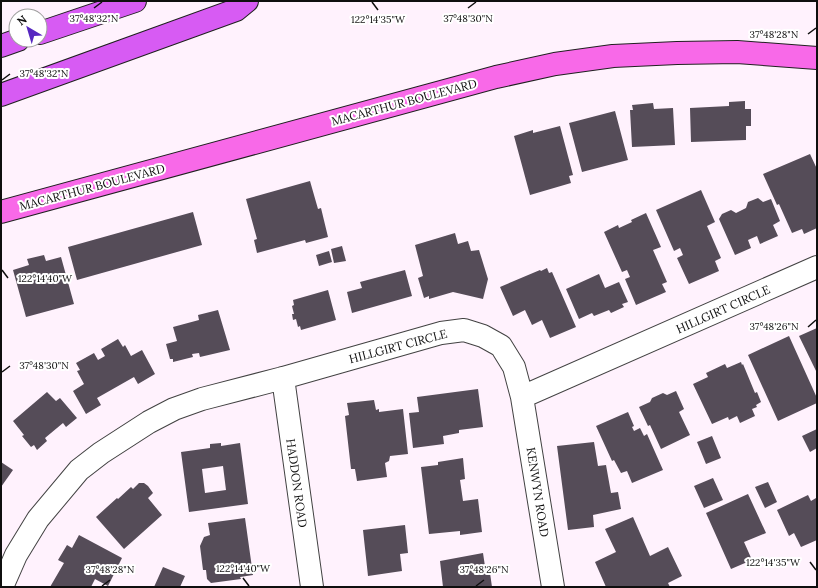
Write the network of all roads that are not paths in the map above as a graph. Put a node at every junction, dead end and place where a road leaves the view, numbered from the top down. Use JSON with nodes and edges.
{"nodes":[{"id":1,"x":135,"y":1,"type":"edge"},
{"id":2,"x":248,"y":1,"type":"edge"},
{"id":3,"x":48,"y":30,"type":"edge"},
{"id":4,"x":817,"y":58,"type":"edge"},
{"id":5,"x":1,"y":95,"type":"edge"},
{"id":6,"x":1,"y":212,"type":"edge"},
{"id":7,"x":817,"y":267,"type":"edge"},
{"id":8,"x":283,"y":378,"type":"junction"},
{"id":9,"x":522,"y":397,"type":"junction"},
{"id":10,"x":554,"y":585,"type":"edge"},
{"id":11,"x":2,"y":587,"type":"edge"},
{"id":12,"x":312,"y":587,"type":"edge"}],
"edges":[{"from":1,"to":3,"type":"highway"},
{"from":2,"to":5,"type":"highway"},
{"from":4,"to":6,"type":"main road","name":"MACARTHUR BOULEVARD"},
{"from":7,"to":9,"type":"street","name":"HILLGIRT CIRCLE"},
{"from":8,"to":9,"type":"street","name":"HILLGIRT CIRCLE"},
{"from":8,"to":11,"type":"street","name":"HILLGIRT CIRCLE"},
{"from":8,"to":12,"type":"street","name":"HADDON ROAD"},
{"from":9,"to":10,"type":"street","name":"KENWYN ROAD"}]}
